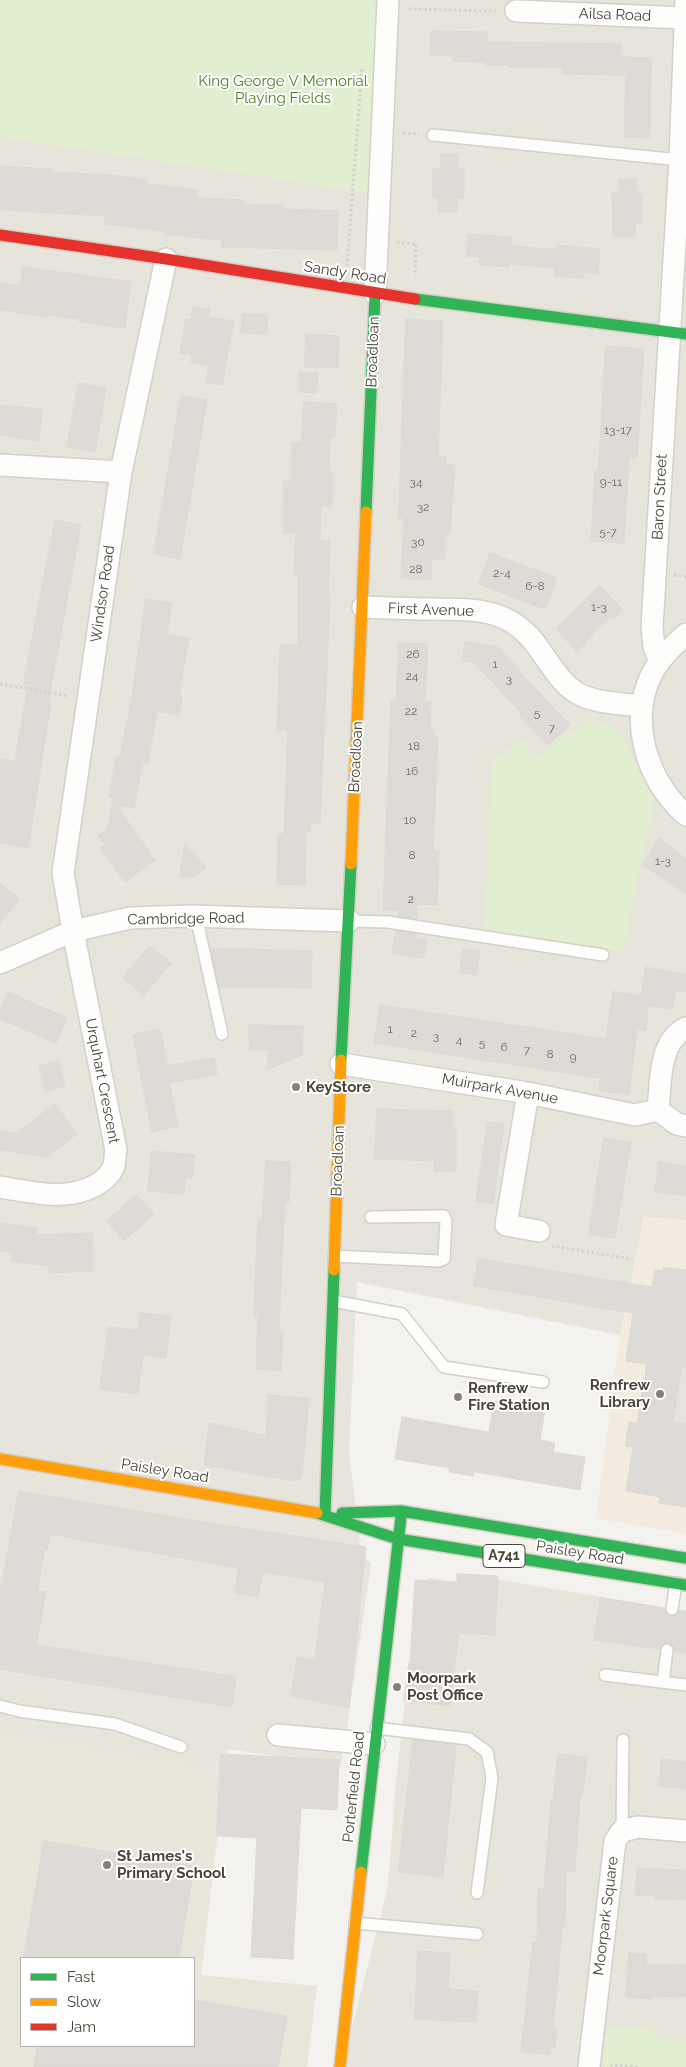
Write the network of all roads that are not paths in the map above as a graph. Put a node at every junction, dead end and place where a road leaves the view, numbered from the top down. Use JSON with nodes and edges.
{"nodes":[{"id":1,"x":388,"y":4,"type":"edge"},
{"id":2,"x":685,"y":9,"type":"edge"},
{"id":3,"x":516,"y":11,"type":"road end"},
{"id":4,"x":433,"y":135,"type":"road end"},
{"id":5,"x":680,"y":160,"type":"junction"},
{"id":6,"x":0,"y":236,"type":"edge"},
{"id":7,"x":166,"y":259,"type":"junction"},
{"id":8,"x":375,"y":294,"type":"junction"},
{"id":9,"x":678,"y":333,"type":"edge"},
{"id":10,"x":0,"y":465,"type":"edge"},
{"id":11,"x":121,"y":472,"type":"junction"},
{"id":12,"x":363,"y":607,"type":"junction"},
{"id":13,"x":686,"y":634,"type":"edge"},
{"id":14,"x":660,"y":661,"type":"junction"},
{"id":15,"x":642,"y":706,"type":"junction"},
{"id":16,"x":686,"y":815,"type":"edge"},
{"id":17,"x":196,"y":916,"type":"junction"},
{"id":18,"x":349,"y":921,"type":"junction"},
{"id":19,"x":72,"y":932,"type":"junction"},
{"id":20,"x":603,"y":955,"type":"dead end"},
{"id":21,"x":0,"y":963,"type":"edge"},
{"id":22,"x":686,"y":1028,"type":"edge"},
{"id":23,"x":222,"y":1034,"type":"dead end"},
{"id":24,"x":341,"y":1064,"type":"junction"},
{"id":25,"x":528,"y":1092,"type":"junction"},
{"id":26,"x":658,"y":1110,"type":"junction"},
{"id":27,"x":686,"y":1126,"type":"edge"},
{"id":28,"x":0,"y":1187,"type":"edge"},
{"id":29,"x":371,"y":1217,"type":"dead end"},
{"id":30,"x":539,"y":1231,"type":"road end"},
{"id":31,"x":334,"y":1256,"type":"junction"},
{"id":32,"x":333,"y":1301,"type":"junction"},
{"id":33,"x":543,"y":1382,"type":"dead end"},
{"id":34,"x":0,"y":1459,"type":"edge"},
{"id":35,"x":401,"y":1511,"type":"junction"},
{"id":36,"x":325,"y":1514,"type":"junction"},
{"id":37,"x":398,"y":1539,"type":"junction"},
{"id":38,"x":492,"y":1540,"type":"junction"},
{"id":39,"x":686,"y":1558,"type":"edge"},
{"id":40,"x":681,"y":1584,"type":"edge"},
{"id":41,"x":672,"y":1609,"type":"dead end"},
{"id":42,"x":667,"y":1650,"type":"dead end"},
{"id":43,"x":605,"y":1675,"type":"dead end"},
{"id":44,"x":663,"y":1682,"type":"junction"},
{"id":45,"x":686,"y":1685,"type":"edge"},
{"id":46,"x":0,"y":1706,"type":"edge"},
{"id":47,"x":278,"y":1735,"type":"dead end"},
{"id":48,"x":375,"y":1736,"type":"junction"},
{"id":49,"x":623,"y":1740,"type":"dead end"},
{"id":50,"x":181,"y":1747,"type":"dead end"},
{"id":51,"x":622,"y":1831,"type":"junction"},
{"id":52,"x":686,"y":1831,"type":"edge"},
{"id":53,"x":478,"y":1893,"type":"dead end"},
{"id":54,"x":355,"y":1923,"type":"junction"},
{"id":55,"x":477,"y":1934,"type":"dead end"},
{"id":56,"x":589,"y":2066,"type":"edge"},
{"id":57,"x":340,"y":2067,"type":"edge"}],
"edges":[{"from":1,"to":8,"type":"street","name":"Broadloan"},
{"from":2,"to":3,"type":"street","name":"Ailsa Road"},
{"from":2,"to":5,"type":"street","name":"Baron Street"},
{"from":4,"to":5,"type":"lane"},
{"from":5,"to":9,"type":"street","name":"Baron Street"},
{"from":6,"to":7,"type":"street","name":"Sandy Road"},
{"from":7,"to":8,"type":"street","name":"Sandy Road"},
{"from":7,"to":11,"type":"street","name":"Windsor Road"},
{"from":8,"to":9,"type":"street","name":"Sandy Road"},
{"from":8,"to":12,"type":"street","name":"Broadloan"},
{"from":9,"to":14,"type":"street","name":"Baron Street"},
{"from":10,"to":11,"type":"street"},
{"from":11,"to":19,"type":"street","name":"Windsor Road"},
{"from":12,"to":15,"type":"street","name":"First Avenue"},
{"from":12,"to":18,"type":"street","name":"Broadloan"},
{"from":13,"to":14,"type":"street"},
{"from":14,"to":15,"type":"street"},
{"from":15,"to":16,"type":"street"},
{"from":17,"to":18,"type":"street","name":"Cambridge Road"},
{"from":17,"to":19,"type":"street","name":"Cambridge Road"},
{"from":17,"to":23,"type":"lane"},
{"from":18,"to":20,"type":"lane"},
{"from":18,"to":24,"type":"street","name":"Broadloan"},
{"from":19,"to":21,"type":"street","name":"Cambridge Road"},
{"from":19,"to":28,"type":"street","name":"Urquhart Crescent"},
{"from":22,"to":26,"type":"street"},
{"from":24,"to":25,"type":"street","name":"Muirpark Avenue"},
{"from":24,"to":31,"type":"street","name":"Broadloan"},
{"from":25,"to":26,"type":"street","name":"Muirpark Avenue"},
{"from":25,"to":30,"type":"street"},
{"from":26,"to":27,"type":"street"},
{"from":29,"to":31,"type":"lane"},
{"from":31,"to":32,"type":"street","name":"Broadloan"},
{"from":32,"to":33,"type":"lane"},
{"from":32,"to":36,"type":"street","name":"Broadloan"},
{"from":34,"to":36,"type":"street","name":"Paisley Road","number":"A741"},
{"from":35,"to":36,"type":"street","name":"Paisley Road","number":"A741"},
{"from":35,"to":37,"type":"street","name":"Porterfield Road"},
{"from":35,"to":38,"type":"street","name":"Paisley Road","number":"A741"},
{"from":36,"to":37,"type":"street","name":"Paisley Road","number":"A741"},
{"from":37,"to":38,"type":"street","name":"Paisley Road","number":"A741"},
{"from":37,"to":48,"type":"street","name":"Porterfield Road"},
{"from":38,"to":39,"type":"street","name":"Paisley Road","number":"A741"},
{"from":38,"to":40,"type":"street","name":"Paisley Road","number":"A741"},
{"from":40,"to":41,"type":"lane"},
{"from":42,"to":44,"type":"lane"},
{"from":43,"to":44,"type":"lane"},
{"from":44,"to":45,"type":"lane"},
{"from":46,"to":50,"type":"lane"},
{"from":47,"to":48,"type":"street"},
{"from":48,"to":53,"type":"lane"},
{"from":48,"to":54,"type":"street","name":"Porterfield Road"},
{"from":49,"to":51,"type":"lane"},
{"from":51,"to":52,"type":"street"},
{"from":51,"to":56,"type":"street","name":"Moorpark Square"},
{"from":54,"to":55,"type":"lane"},
{"from":54,"to":57,"type":"street","name":"Porterfield Road"}]}
